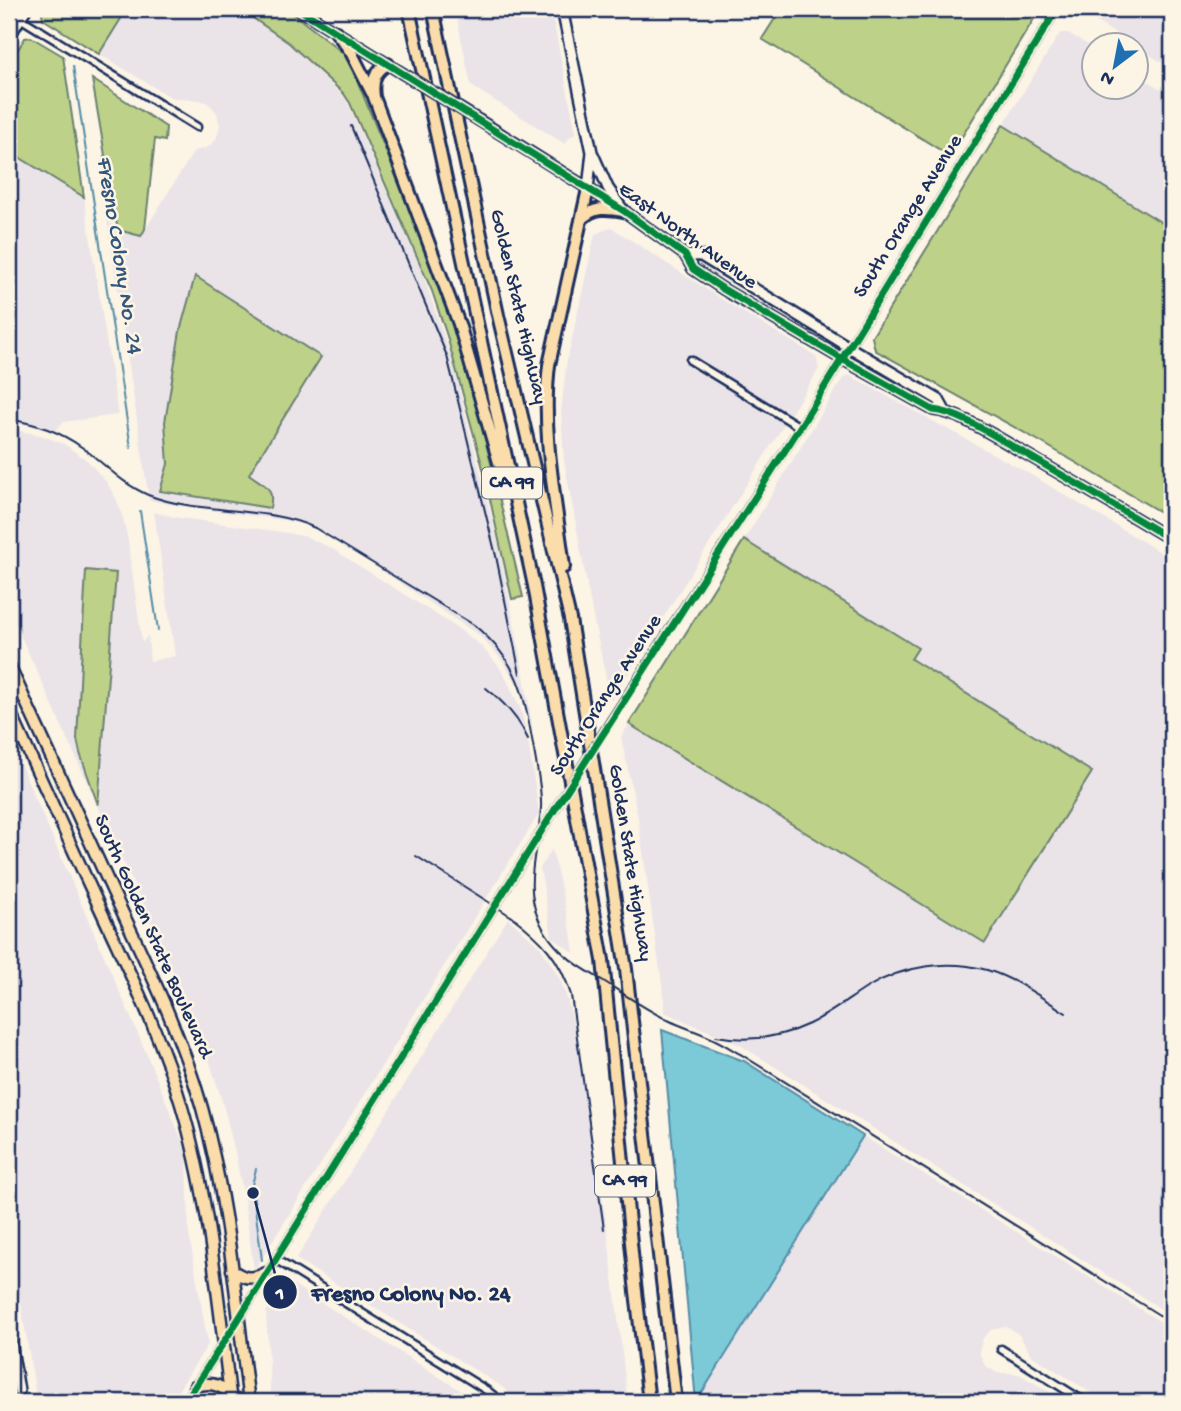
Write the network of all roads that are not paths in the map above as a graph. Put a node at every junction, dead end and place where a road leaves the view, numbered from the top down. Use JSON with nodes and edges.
{"nodes":[{"id":1,"x":26,"y":9,"type":"edge"},
{"id":2,"x":299,"y":9,"type":"edge"},
{"id":3,"x":409,"y":9,"type":"edge"},
{"id":4,"x":433,"y":9,"type":"edge"},
{"id":5,"x":562,"y":9,"type":"edge"},
{"id":6,"x":1057,"y":9,"type":"edge"},
{"id":7,"x":20,"y":18,"type":"junction"},
{"id":8,"x":336,"y":32,"type":"junction"},
{"id":9,"x":9,"y":37,"type":"edge"},
{"id":10,"x":388,"y":64,"type":"junction"},
{"id":11,"x":374,"y":97,"type":"junction"},
{"id":12,"x":197,"y":127,"type":"dead end"},
{"id":13,"x":592,"y":152,"type":"junction"},
{"id":14,"x":588,"y":189,"type":"junction"},
{"id":15,"x":624,"y":211,"type":"junction"},
{"id":16,"x":581,"y":220,"type":"junction"},
{"id":17,"x":685,"y":255,"type":"junction"},
{"id":18,"x":849,"y":347,"type":"junction"},
{"id":19,"x":842,"y":359,"type":"junction"},
{"id":20,"x":690,"y":360,"type":"dead end"},
{"id":21,"x":946,"y":411,"type":"junction"},
{"id":22,"x":800,"y":428,"type":"junction"},
{"id":23,"x":1172,"y":540,"type":"edge"},
{"id":24,"x":534,"y":586,"type":"junction"},
{"id":25,"x":570,"y":619,"type":"junction"},
{"id":26,"x":9,"y":665,"type":"edge"},
{"id":27,"x":9,"y":709,"type":"edge"},
{"id":28,"x":275,"y":1259,"type":"junction"},
{"id":29,"x":232,"y":1270,"type":"junction"},
{"id":30,"x":266,"y":1273,"type":"junction"},
{"id":31,"x":238,"y":1320,"type":"junction"},
{"id":32,"x":9,"y":1331,"type":"edge"},
{"id":33,"x":224,"y":1341,"type":"junction"},
{"id":34,"x":1001,"y":1349,"type":"dead end"},
{"id":35,"x":195,"y":1386,"type":"junction"},
{"id":36,"x":19,"y":1391,"type":"dead end"},
{"id":37,"x":230,"y":1398,"type":"edge"},
{"id":38,"x":185,"y":1402,"type":"edge"},
{"id":39,"x":248,"y":1402,"type":"edge"},
{"id":40,"x":502,"y":1402,"type":"edge"},
{"id":41,"x":649,"y":1402,"type":"edge"},
{"id":42,"x":676,"y":1402,"type":"edge"},
{"id":43,"x":1085,"y":1402,"type":"edge"}],
"edges":[{"from":1,"to":7,"type":"street"},
{"from":2,"to":8,"type":"street","name":"East North Avenue"},
{"from":3,"to":24,"type":"highway","name":"Golden State Highway","number":"CA 99"},
{"from":4,"to":25,"type":"highway","name":"Golden State Highway","number":"CA 99"},
{"from":5,"to":13,"type":"street"},
{"from":6,"to":18,"type":"street","name":"South Orange Avenue"},
{"from":7,"to":9,"type":"street"},
{"from":7,"to":12,"type":"street"},
{"from":8,"to":10,"type":"street","name":"East North Avenue"},
{"from":8,"to":11,"type":"highway"},
{"from":10,"to":11,"type":"highway"},
{"from":10,"to":14,"type":"street","name":"East North Avenue","bridge":true},
{"from":11,"to":24,"type":"highway"},
{"from":13,"to":14,"type":"street"},
{"from":13,"to":15,"type":"street"},
{"from":14,"to":15,"type":"street","name":"East North Avenue"},
{"from":14,"to":16,"type":"highway"},
{"from":15,"to":16,"type":"highway"},
{"from":15,"to":17,"type":"street","name":"East North Avenue"},
{"from":16,"to":25,"type":"highway"},
{"from":17,"to":18,"type":"street","name":"East North Avenue"},
{"from":17,"to":19,"type":"street","name":"East North Avenue"},
{"from":18,"to":19,"type":"street","name":"South Orange Avenue"},
{"from":18,"to":21,"type":"street","name":"East North Avenue"},
{"from":19,"to":21,"type":"street","name":"East North Avenue"},
{"from":19,"to":22,"type":"street","name":"South Orange Avenue"},
{"from":20,"to":22,"type":"street"},
{"from":21,"to":23,"type":"street","name":"East North Avenue"},
{"from":22,"to":28,"type":"street","name":"South Orange Avenue","bridge":true},
{"from":24,"to":41,"type":"highway","name":"Golden State Highway","number":"CA 99"},
{"from":25,"to":42,"type":"highway","name":"Golden State Highway","number":"CA 99"},
{"from":26,"to":29,"type":"main road","name":"South Golden State Boulevard"},
{"from":27,"to":33,"type":"main road","name":"South Golden State Boulevard"},
{"from":28,"to":30,"type":"street","name":"South Orange Avenue"},
{"from":28,"to":40,"type":"street"},
{"from":29,"to":30,"type":"main road"},
{"from":29,"to":31,"type":"main road","name":"South Golden State Boulevard"},
{"from":30,"to":31,"type":"street","name":"South Orange Avenue"},
{"from":31,"to":33,"type":"street","name":"South Orange Avenue"},
{"from":31,"to":39,"type":"main road","name":"South Golden State Boulevard"},
{"from":32,"to":36,"type":"street"},
{"from":33,"to":35,"type":"street","name":"South Orange Avenue"},
{"from":33,"to":37,"type":"main road","name":"South Golden State Boulevard"},
{"from":34,"to":43,"type":"street"},
{"from":35,"to":37,"type":"main road"},
{"from":35,"to":38,"type":"street","name":"South Orange Avenue"}]}
